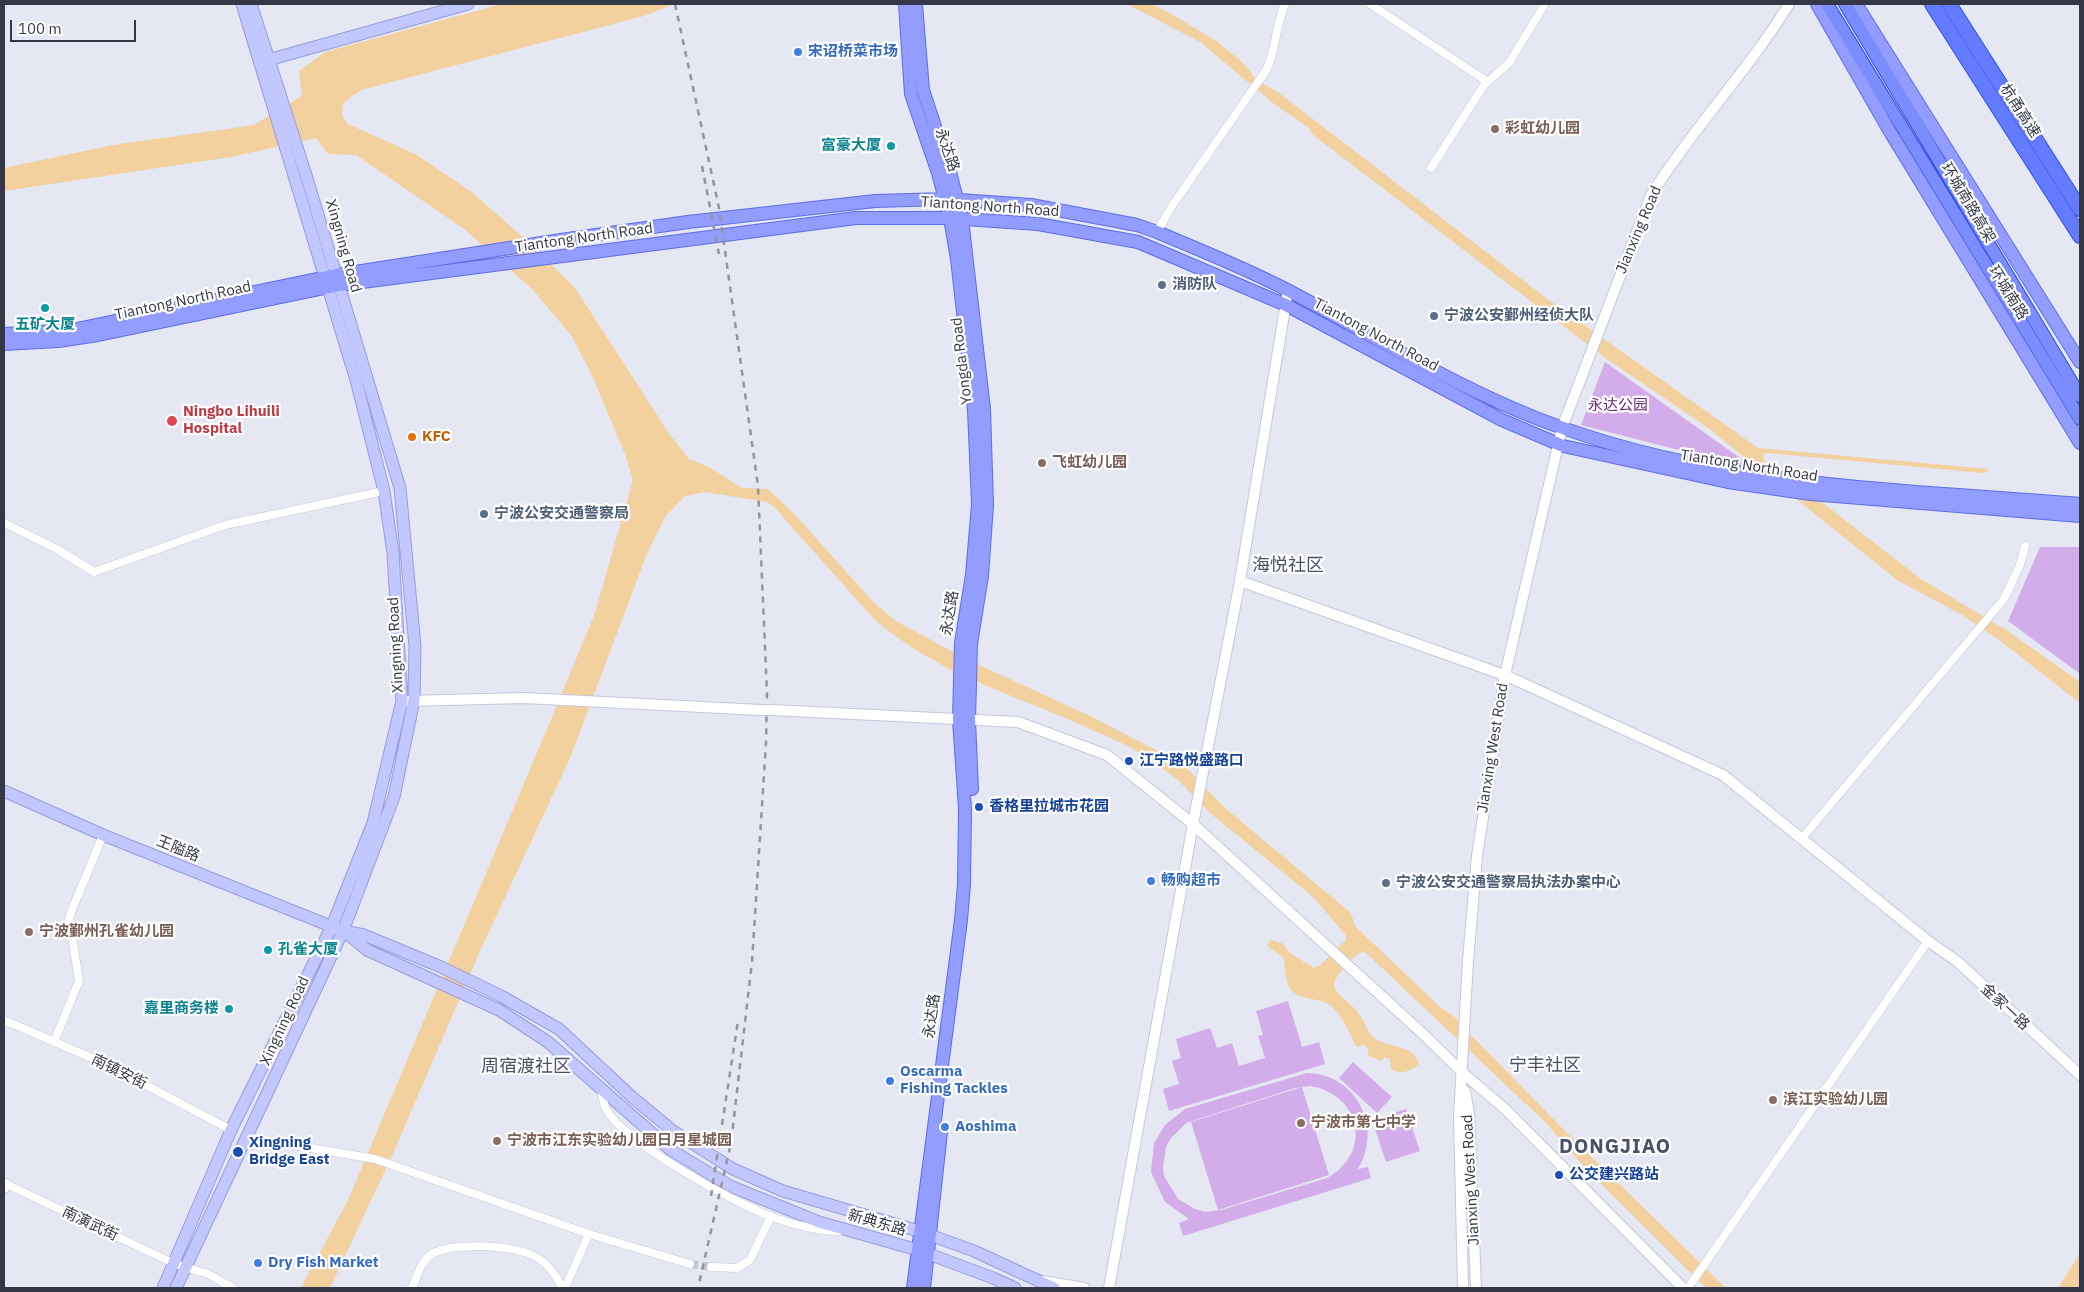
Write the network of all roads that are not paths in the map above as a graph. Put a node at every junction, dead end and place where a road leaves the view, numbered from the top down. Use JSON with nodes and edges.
{"nodes":[{"id":1,"x":242,"y":4,"type":"edge"},
{"id":2,"x":252,"y":4,"type":"edge"},
{"id":3,"x":468,"y":4,"type":"edge"},
{"id":4,"x":905,"y":4,"type":"edge"},
{"id":5,"x":916,"y":4,"type":"edge"},
{"id":6,"x":1285,"y":4,"type":"edge"},
{"id":7,"x":1370,"y":4,"type":"edge"},
{"id":8,"x":1545,"y":4,"type":"edge"},
{"id":9,"x":1817,"y":4,"type":"edge"},
{"id":10,"x":1827,"y":4,"type":"edge"},
{"id":11,"x":1845,"y":4,"type":"edge"},
{"id":12,"x":1856,"y":4,"type":"edge"},
{"id":13,"x":1932,"y":4,"type":"edge"},
{"id":14,"x":1949,"y":4,"type":"edge"},
{"id":15,"x":1786,"y":5,"type":"edge"},
{"id":16,"x":264,"y":61,"type":"junction"},
{"id":17,"x":1488,"y":82,"type":"junction"},
{"id":18,"x":1430,"y":168,"type":"dead end"},
{"id":19,"x":952,"y":199,"type":"junction"},
{"id":20,"x":2080,"y":209,"type":"edge"},
{"id":21,"x":956,"y":218,"type":"junction"},
{"id":22,"x":1157,"y":232,"type":"junction"},
{"id":23,"x":2080,"y":236,"type":"edge"},
{"id":24,"x":332,"y":281,"type":"junction"},
{"id":25,"x":1288,"y":290,"type":"junction"},
{"id":26,"x":1286,"y":306,"type":"junction"},
{"id":27,"x":4,"y":334,"type":"edge"},
{"id":28,"x":4,"y":344,"type":"edge"},
{"id":29,"x":2080,"y":362,"type":"edge"},
{"id":30,"x":2080,"y":396,"type":"edge"},
{"id":31,"x":2080,"y":419,"type":"edge"},
{"id":32,"x":1562,"y":428,"type":"junction"},
{"id":33,"x":2080,"y":443,"type":"edge"},
{"id":34,"x":1559,"y":444,"type":"junction"},
{"id":35,"x":384,"y":491,"type":"junction"},
{"id":36,"x":1940,"y":498,"type":"junction"},
{"id":37,"x":2080,"y":504,"type":"edge"},
{"id":38,"x":2080,"y":516,"type":"edge"},
{"id":39,"x":4,"y":523,"type":"edge"},
{"id":40,"x":2025,"y":546,"type":"dead end"},
{"id":41,"x":1240,"y":581,"type":"junction"},
{"id":42,"x":1505,"y":675,"type":"junction"},
{"id":43,"x":414,"y":700,"type":"junction"},
{"id":44,"x":402,"y":701,"type":"junction"},
{"id":45,"x":964,"y":720,"type":"junction"},
{"id":46,"x":4,"y":791,"type":"edge"},
{"id":47,"x":1193,"y":824,"type":"junction"},
{"id":48,"x":103,"y":835,"type":"junction"},
{"id":49,"x":1802,"y":838,"type":"junction"},
{"id":50,"x":332,"y":926,"type":"junction"},
{"id":51,"x":343,"y":931,"type":"junction"},
{"id":52,"x":1928,"y":940,"type":"junction"},
{"id":53,"x":4,"y":1020,"type":"edge"},
{"id":54,"x":54,"y":1042,"type":"junction"},
{"id":55,"x":1463,"y":1068,"type":"junction"},
{"id":56,"x":2080,"y":1076,"type":"edge"},
{"id":57,"x":601,"y":1090,"type":"junction"},
{"id":58,"x":231,"y":1130,"type":"junction"},
{"id":59,"x":246,"y":1137,"type":"junction"},
{"id":60,"x":4,"y":1185,"type":"edge"},
{"id":61,"x":772,"y":1216,"type":"junction"},
{"id":62,"x":851,"y":1231,"type":"junction"},
{"id":63,"x":925,"y":1233,"type":"junction"},
{"id":64,"x":589,"y":1234,"type":"junction"},
{"id":65,"x":923,"y":1252,"type":"junction"},
{"id":66,"x":690,"y":1264,"type":"tunnel mouth"},
{"id":67,"x":181,"y":1265,"type":"junction"},
{"id":68,"x":711,"y":1267,"type":"tunnel mouth"},
{"id":69,"x":1041,"y":1281,"type":"junction"},
{"id":70,"x":164,"y":1288,"type":"edge"},
{"id":71,"x":176,"y":1288,"type":"edge"},
{"id":72,"x":233,"y":1288,"type":"edge"},
{"id":73,"x":412,"y":1288,"type":"edge"},
{"id":74,"x":563,"y":1288,"type":"edge"},
{"id":75,"x":913,"y":1288,"type":"edge"},
{"id":76,"x":924,"y":1288,"type":"edge"},
{"id":77,"x":1015,"y":1288,"type":"edge"},
{"id":78,"x":1054,"y":1288,"type":"edge"},
{"id":79,"x":1084,"y":1288,"type":"edge"},
{"id":80,"x":1109,"y":1288,"type":"edge"},
{"id":81,"x":1462,"y":1288,"type":"edge"},
{"id":82,"x":1476,"y":1288,"type":"edge"},
{"id":83,"x":1687,"y":1288,"type":"edge"}],
"edges":[{"from":1,"to":16,"type":"main road","name":"Xingning Road"},
{"from":2,"to":16,"type":"main road","name":"Xingning Road"},
{"from":3,"to":16,"type":"main road"},
{"from":4,"to":19,"type":"main road","name":"永达路"},
{"from":5,"to":19,"type":"main road"},
{"from":6,"to":22,"type":"street"},
{"from":7,"to":17,"type":"street"},
{"from":8,"to":17,"type":"street"},
{"from":9,"to":33,"type":"main road","name":"环城南路"},
{"from":10,"to":31,"type":"highway","name":"环城南路高架"},
{"from":11,"to":30,"type":"highway","name":"环城南路高架"},
{"from":12,"to":29,"type":"main road","name":"环城南路"},
{"from":13,"to":23,"type":"highway","name":"杭甬高速"},
{"from":14,"to":20,"type":"highway","name":"杭甬高速"},
{"from":15,"to":32,"type":"street","name":"Jianxing Road"},
{"from":16,"to":24,"type":"main road","name":"Xingning Road"},
{"from":17,"to":18,"type":"street"},
{"from":19,"to":21,"type":"main road"},
{"from":19,"to":22,"type":"main road","name":"Tiantong North Road"},
{"from":19,"to":24,"type":"main road","name":"Tiantong North Road"},
{"from":21,"to":24,"type":"main road","name":"Tiantong North Road"},
{"from":21,"to":26,"type":"main road","name":"Tiantong North Road"},
{"from":21,"to":45,"type":"main road","name":"永达路"},
{"from":22,"to":25,"type":"main road","name":"Tiantong North Road"},
{"from":24,"to":27,"type":"main road"},
{"from":24,"to":28,"type":"main road","name":"Tiantong North Road"},
{"from":24,"to":35,"type":"main road","name":"Xingning Road"},
{"from":24,"to":43,"type":"main road","name":"Xingning Road"},
{"from":25,"to":26,"type":"street"},
{"from":25,"to":32,"type":"main road","name":"Tiantong North Road"},
{"from":26,"to":34,"type":"main road","name":"Tiantong North Road"},
{"from":26,"to":41,"type":"street"},
{"from":32,"to":34,"type":"street","name":"Jianxing West Road"},
{"from":32,"to":36,"type":"main road","name":"Tiantong North Road"},
{"from":34,"to":36,"type":"main road","name":"Tiantong North Road"},
{"from":34,"to":42,"type":"street","name":"Jianxing West Road"},
{"from":35,"to":39,"type":"street"},
{"from":35,"to":44,"type":"main road","name":"Xingning Road"},
{"from":36,"to":37,"type":"main road","name":"Tiantong North Road"},
{"from":36,"to":38,"type":"main road","name":"Tiantong North Road"},
{"from":40,"to":49,"type":"street"},
{"from":41,"to":42,"type":"street","name":"金家一路"},
{"from":41,"to":47,"type":"street"},
{"from":42,"to":49,"type":"street","name":"金家一路"},
{"from":42,"to":55,"type":"street","name":"Jianxing West Road"},
{"from":43,"to":44,"type":"street"},
{"from":43,"to":45,"type":"street","bridge":true},
{"from":43,"to":51,"type":"main road","name":"Xingning Road"},
{"from":44,"to":50,"type":"main road","name":"Xingning Road"},
{"from":45,"to":47,"type":"street"},
{"from":45,"to":63,"type":"main road","name":"永达路"},
{"from":46,"to":48,"type":"main road","name":"王隘路"},
{"from":47,"to":55,"type":"street"},
{"from":47,"to":80,"type":"street"},
{"from":48,"to":50,"type":"main road","name":"王隘路"},
{"from":48,"to":54,"type":"street"},
{"from":49,"to":52,"type":"street","name":"金家一路"},
{"from":50,"to":51,"type":"main road","name":"王隘路"},
{"from":50,"to":58,"type":"main road","name":"Xingning Road"},
{"from":51,"to":57,"type":"main road","name":"新典东路"},
{"from":51,"to":59,"type":"main road","name":"Xingning Road"},
{"from":51,"to":63,"type":"main road"},
{"from":52,"to":56,"type":"street","name":"金家一路"},
{"from":52,"to":83,"type":"street"},
{"from":53,"to":54,"type":"street","name":"南镇安街"},
{"from":54,"to":58,"type":"street","name":"南镇安街"},
{"from":55,"to":81,"type":"street","name":"Jianxing West Road"},
{"from":55,"to":82,"type":"street","name":"Jianxing West Road"},
{"from":55,"to":83,"type":"street"},
{"from":57,"to":61,"type":"street"},
{"from":57,"to":62,"type":"main road","name":"新典东路"},
{"from":58,"to":67,"type":"main road","name":"Xingning Road"},
{"from":59,"to":64,"type":"street"},
{"from":59,"to":67,"type":"main road","name":"Xingning Road"},
{"from":60,"to":67,"type":"street","name":"南演武街"},
{"from":61,"to":62,"type":"street"},
{"from":61,"to":68,"type":"street"},
{"from":62,"to":65,"type":"main road","name":"新典东路"},
{"from":63,"to":65,"type":"main road","name":"永达路"},
{"from":63,"to":69,"type":"main road"},
{"from":64,"to":66,"type":"street"},
{"from":64,"to":74,"type":"street"},
{"from":65,"to":75,"type":"main road"},
{"from":65,"to":76,"type":"main road"},
{"from":65,"to":77,"type":"main road","name":"新典东路"},
{"from":67,"to":70,"type":"main road","name":"Xingning Road"},
{"from":67,"to":71,"type":"main road","name":"Xingning Road"},
{"from":67,"to":72,"type":"street","name":"南演武街"},
{"from":69,"to":78,"type":"main road"},
{"from":69,"to":79,"type":"street"},
{"from":73,"to":74,"type":"street"}]}
